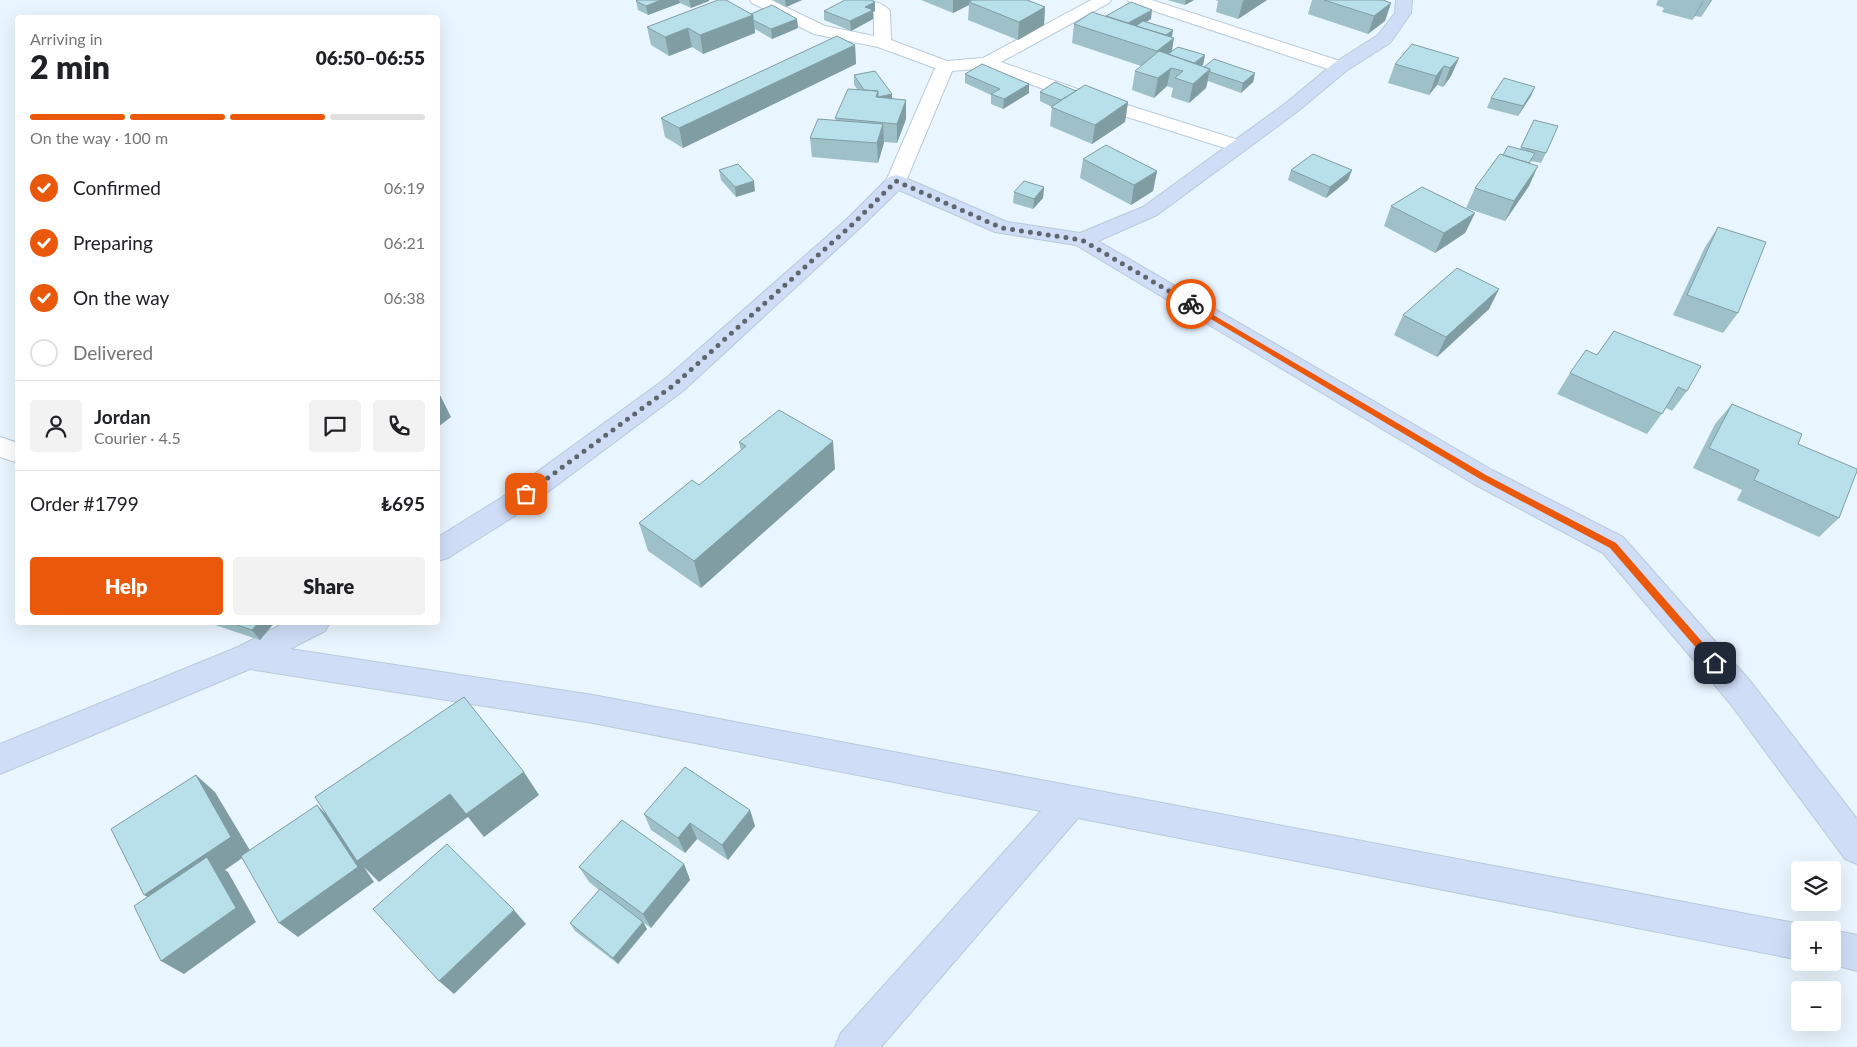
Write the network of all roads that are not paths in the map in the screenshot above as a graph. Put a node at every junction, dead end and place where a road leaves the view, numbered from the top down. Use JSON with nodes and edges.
{"nodes":[{"id":1,"x":758,"y":0,"type":"edge"},
{"id":2,"x":861,"y":0,"type":"edge"},
{"id":3,"x":1103,"y":0,"type":"edge"},
{"id":4,"x":1136,"y":0,"type":"edge"},
{"id":5,"x":1404,"y":0,"type":"edge"},
{"id":6,"x":883,"y":43,"type":"junction"},
{"id":7,"x":987,"y":63,"type":"junction"},
{"id":8,"x":944,"y":66,"type":"junction"},
{"id":9,"x":1340,"y":67,"type":"junction"},
{"id":10,"x":1238,"y":146,"type":"junction"},
{"id":11,"x":896,"y":181,"type":"junction"},
{"id":12,"x":1082,"y":240,"type":"junction"},
{"id":13,"x":0,"y":446,"type":"edge"},
{"id":14,"x":15,"y":453,"type":"edge"},
{"id":15,"x":440,"y":549,"type":"edge"},
{"id":16,"x":309,"y":625,"type":"edge"},
{"id":17,"x":249,"y":656,"type":"junction"},
{"id":18,"x":0,"y":759,"type":"edge"},
{"id":19,"x":1071,"y":802,"type":"junction"},
{"id":20,"x":1857,"y":847,"type":"edge"},
{"id":21,"x":1791,"y":940,"type":"edge"},
{"id":22,"x":1841,"y":950,"type":"edge"},
{"id":23,"x":1857,"y":953,"type":"edge"},
{"id":24,"x":855,"y":1047,"type":"edge"}],
"edges":[{"from":1,"to":6,"type":"street"},
{"from":2,"to":6,"type":"street"},
{"from":3,"to":7,"type":"street"},
{"from":4,"to":9,"type":"street"},
{"from":5,"to":9,"type":"street"},
{"from":6,"to":8,"type":"street"},
{"from":7,"to":8,"type":"street"},
{"from":7,"to":10,"type":"street"},
{"from":8,"to":11,"type":"street"},
{"from":9,"to":10,"type":"street"},
{"from":10,"to":12,"type":"street"},
{"from":11,"to":12,"type":"street"},
{"from":11,"to":15,"type":"street"},
{"from":12,"to":20,"type":"street"},
{"from":13,"to":14,"type":"street"},
{"from":16,"to":17,"type":"street"},
{"from":17,"to":18,"type":"street"},
{"from":17,"to":19,"type":"street"},
{"from":19,"to":21,"type":"street"},
{"from":19,"to":24,"type":"street"},
{"from":22,"to":23,"type":"street"}]}
